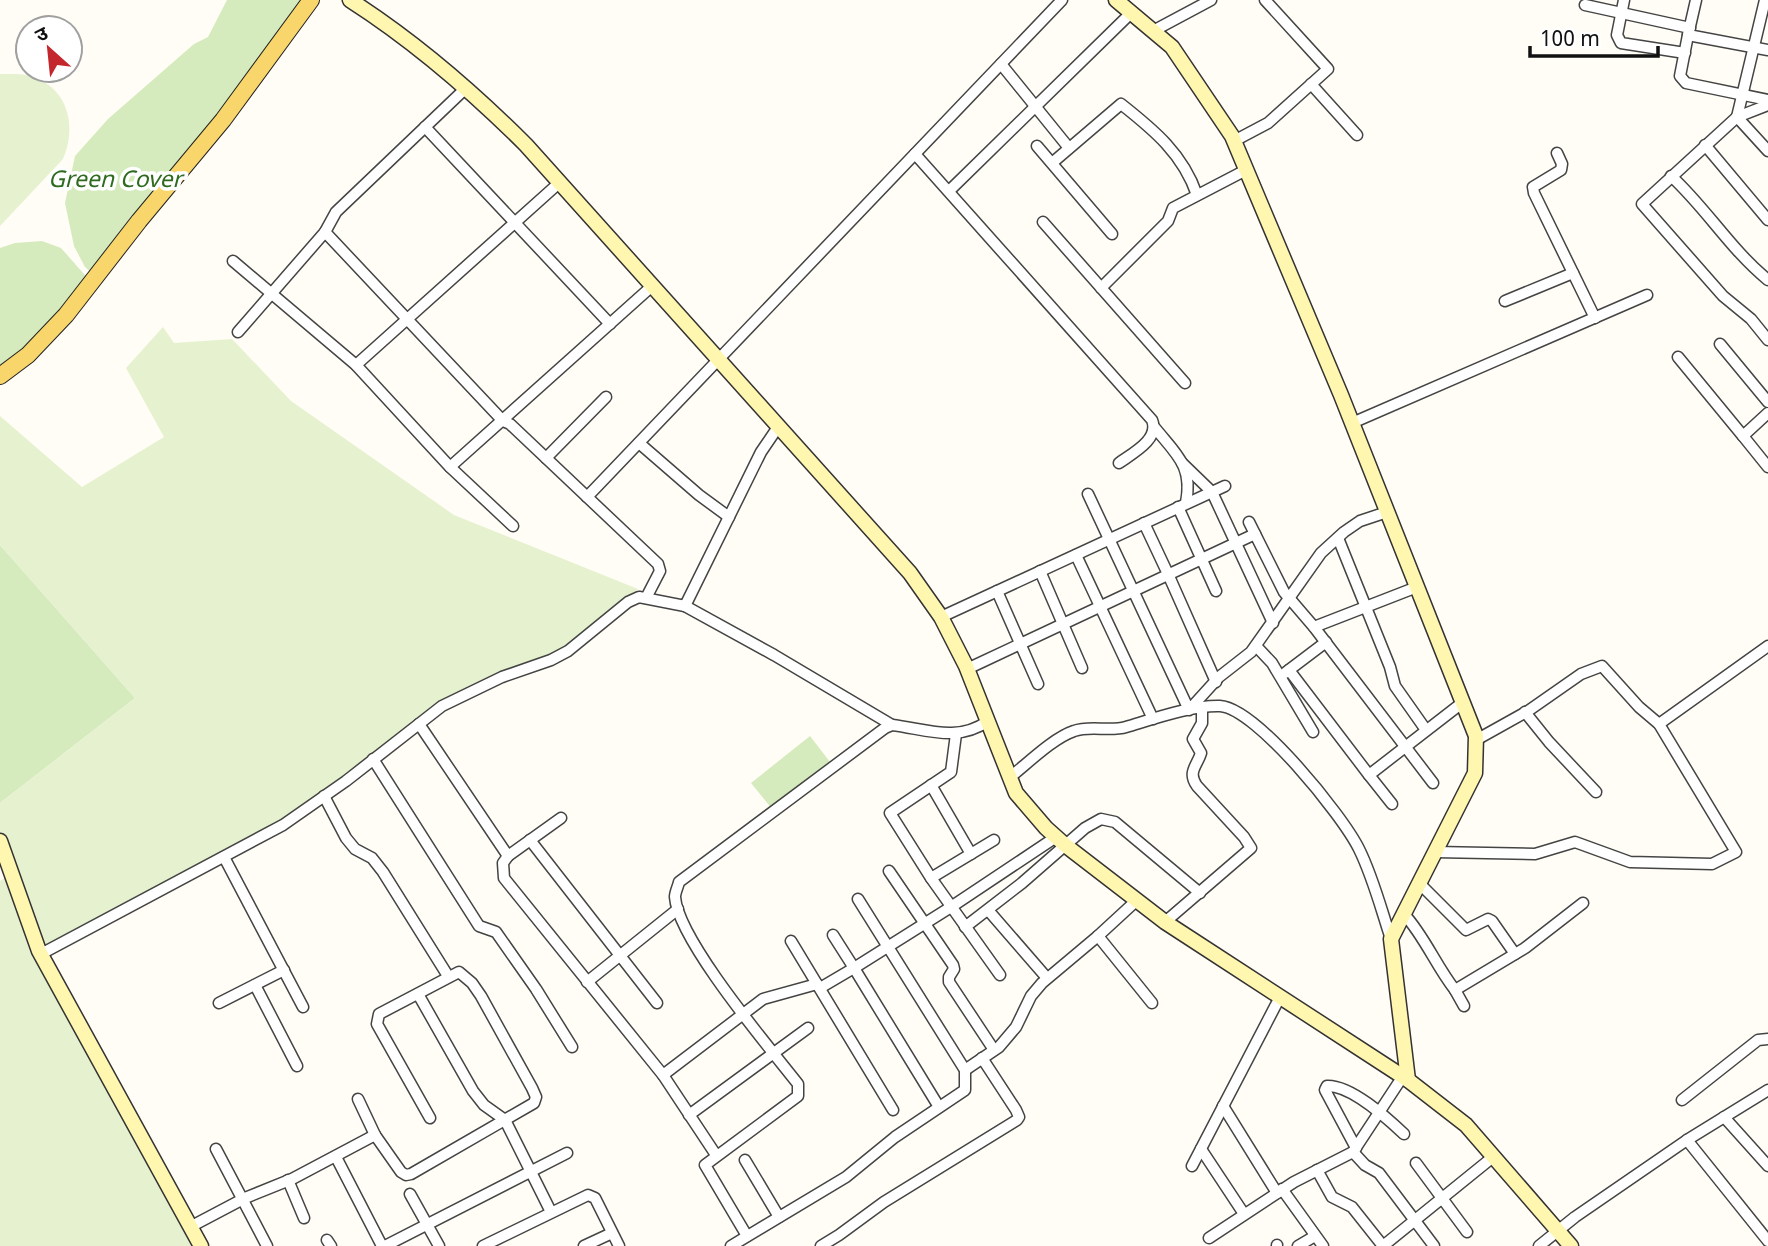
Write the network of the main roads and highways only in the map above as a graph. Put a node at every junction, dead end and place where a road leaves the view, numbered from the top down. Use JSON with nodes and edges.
{"nodes":[{"id":1,"x":312,"y":0,"type":"edge"},
{"id":2,"x":0,"y":376,"type":"edge"}],
"edges":[{"from":1,"to":2,"type":"main road"}]}
